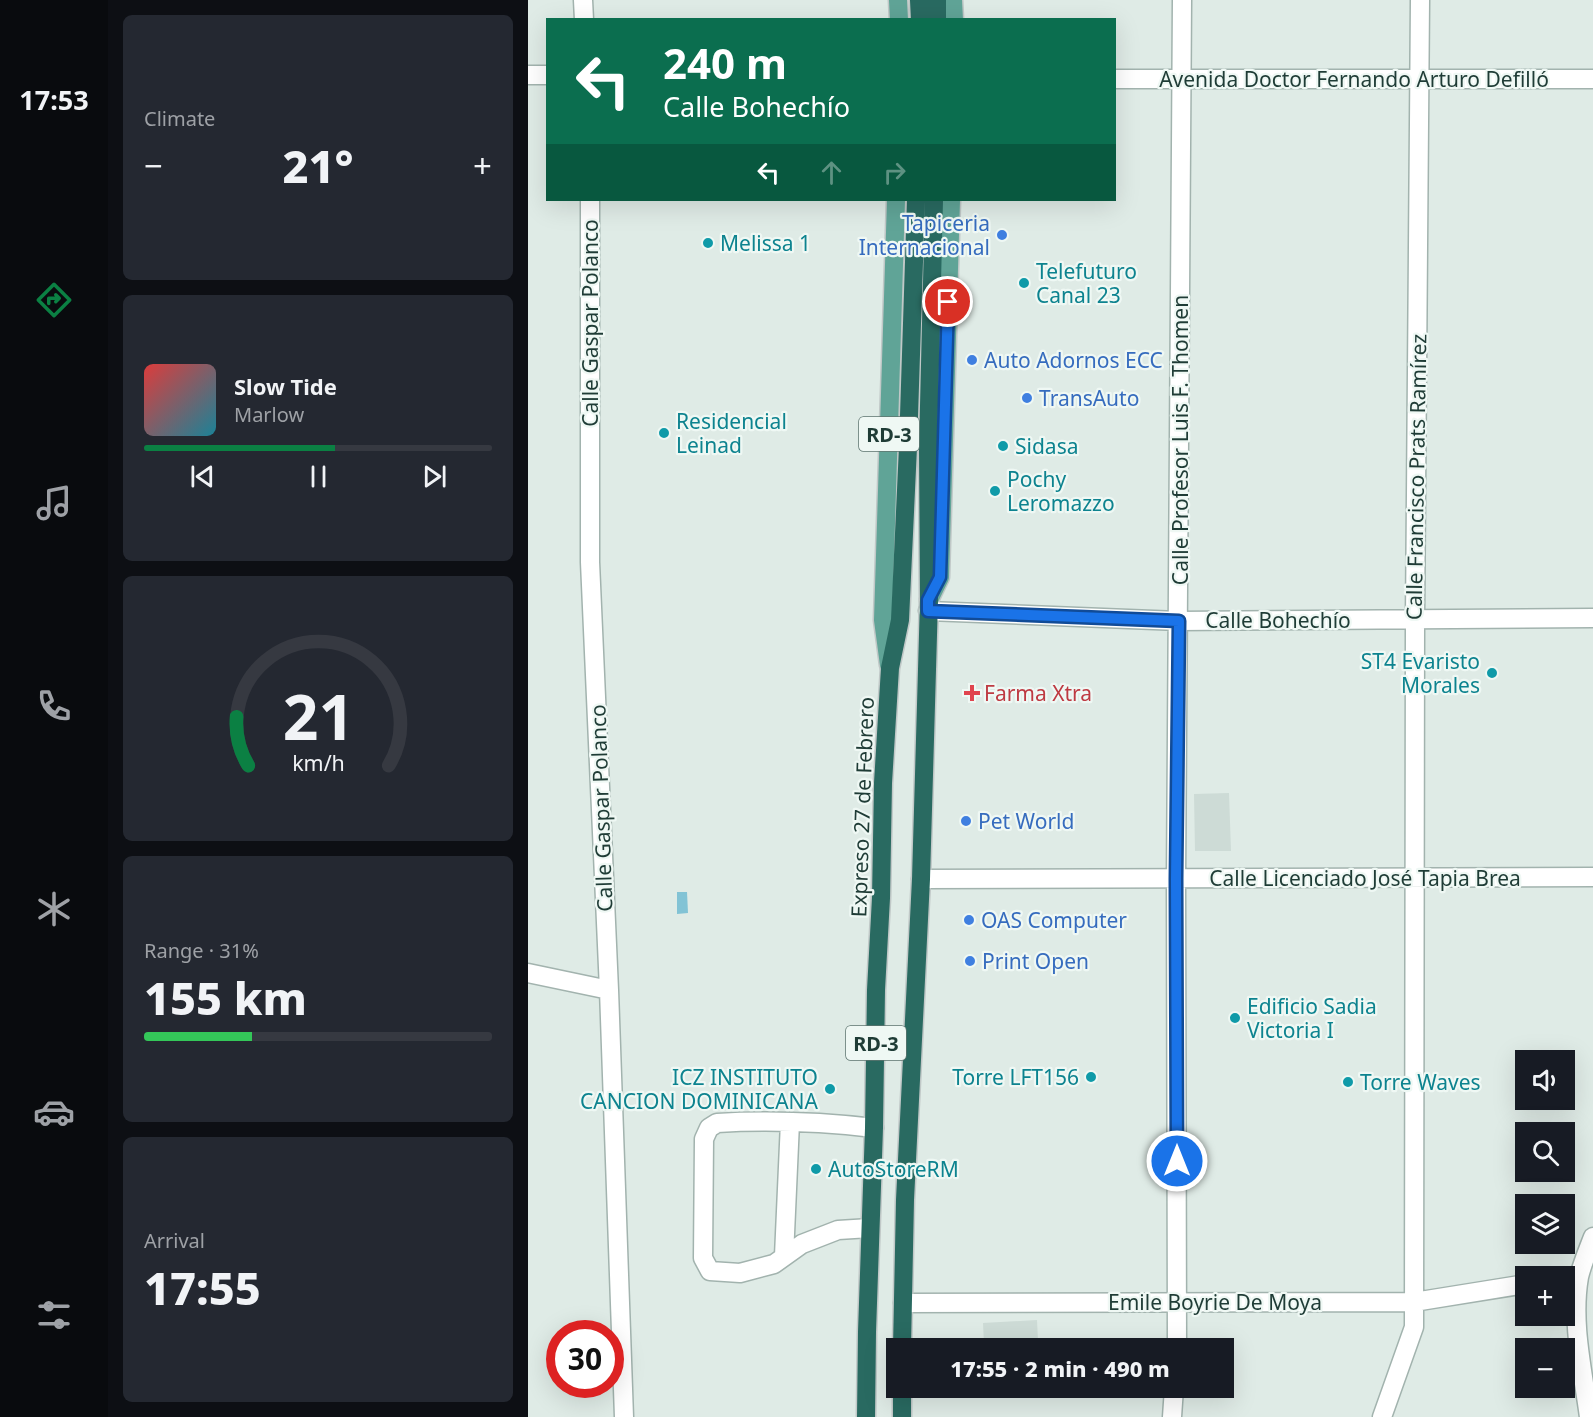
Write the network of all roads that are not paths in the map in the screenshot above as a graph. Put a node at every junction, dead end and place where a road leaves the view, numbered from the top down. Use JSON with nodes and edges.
{"nodes":[{"id":1,"x":583,"y":0,"type":"edge"},
{"id":2,"x":898,"y":0,"type":"edge"},
{"id":3,"x":919,"y":0,"type":"edge"},
{"id":4,"x":937,"y":0,"type":"edge"},
{"id":5,"x":953,"y":0,"type":"edge"},
{"id":6,"x":1182,"y":0,"type":"edge"},
{"id":7,"x":1420,"y":0,"type":"edge"},
{"id":8,"x":584,"y":18,"type":"edge"},
{"id":9,"x":899,"y":18,"type":"edge"},
{"id":10,"x":920,"y":18,"type":"edge"},
{"id":11,"x":937,"y":18,"type":"edge"},
{"id":12,"x":954,"y":18,"type":"edge"},
{"id":13,"x":528,"y":75,"type":"edge"},
{"id":14,"x":546,"y":75,"type":"edge"},
{"id":15,"x":1116,"y":79,"type":"edge"},
{"id":16,"x":1182,"y":79,"type":"junction"},
{"id":17,"x":1420,"y":79,"type":"junction"},
{"id":18,"x":1593,"y":79,"type":"edge"},
{"id":19,"x":590,"y":201,"type":"edge"},
{"id":20,"x":896,"y":201,"type":"edge"},
{"id":21,"x":916,"y":201,"type":"edge"},
{"id":22,"x":934,"y":201,"type":"edge"},
{"id":23,"x":951,"y":201,"type":"edge"},
{"id":24,"x":928,"y":605,"type":"junction"},
{"id":25,"x":1593,"y":618,"type":"edge"},
{"id":26,"x":1414,"y":619,"type":"junction"},
{"id":27,"x":1179,"y":621,"type":"junction"},
{"id":28,"x":890,"y":668,"type":"junction"},
{"id":29,"x":1593,"y":877,"type":"edge"},
{"id":30,"x":921,"y":879,"type":"junction"},
{"id":31,"x":1176,"y":879,"type":"junction"},
{"id":32,"x":1415,"y":879,"type":"junction"},
{"id":33,"x":528,"y":973,"type":"edge"},
{"id":34,"x":609,"y":990,"type":"junction"},
{"id":35,"x":790,"y":1122,"type":"junction"},
{"id":36,"x":874,"y":1128,"type":"junction"},
{"id":37,"x":870,"y":1228,"type":"junction"},
{"id":38,"x":1593,"y":1237,"type":"edge"},
{"id":39,"x":784,"y":1256,"type":"junction"},
{"id":40,"x":1575,"y":1271,"type":"edge"},
{"id":41,"x":1515,"y":1286,"type":"edge"},
{"id":42,"x":1177,"y":1302,"type":"junction"},
{"id":43,"x":1414,"y":1302,"type":"junction"},
{"id":44,"x":1575,"y":1302,"type":"edge"},
{"id":45,"x":903,"y":1303,"type":"junction"},
{"id":46,"x":902,"y":1338,"type":"edge"},
{"id":47,"x":1177,"y":1338,"type":"edge"},
{"id":48,"x":902,"y":1398,"type":"edge"},
{"id":49,"x":1173,"y":1398,"type":"edge"},
{"id":50,"x":624,"y":1417,"type":"edge"},
{"id":51,"x":866,"y":1417,"type":"edge"},
{"id":52,"x":902,"y":1417,"type":"edge"},
{"id":53,"x":1172,"y":1417,"type":"edge"},
{"id":54,"x":1382,"y":1417,"type":"edge"},
{"id":55,"x":1589,"y":1417,"type":"edge"}],
"edges":[{"from":1,"to":8,"type":"street"},
{"from":2,"to":9,"type":"main road"},
{"from":3,"to":10,"type":"highway"},
{"from":4,"to":11,"type":"highway"},
{"from":5,"to":12,"type":"main road"},
{"from":6,"to":16,"type":"street","name":"Calle Profesor Luis F. Thomen"},
{"from":7,"to":17,"type":"street","name":"Calle Francisco Prats Ramírez"},
{"from":13,"to":14,"type":"street"},
{"from":15,"to":16,"type":"street","name":"Avenida Doctor Fernando Arturo Defilló"},
{"from":16,"to":17,"type":"street","name":"Avenida Doctor Fernando Arturo Defilló"},
{"from":16,"to":27,"type":"street","name":"Calle Profesor Luis F. Thomen"},
{"from":17,"to":18,"type":"street","name":"Avenida Doctor Fernando Arturo Defilló"},
{"from":17,"to":26,"type":"street","name":"Calle Francisco Prats Ramírez"},
{"from":19,"to":34,"type":"street","name":"Calle Gaspar Polanco"},
{"from":20,"to":28,"type":"main road","number":"RD-3"},
{"from":21,"to":28,"type":"highway","name":"Expreso 27 de Febrero","number":"RD-3"},
{"from":22,"to":24,"type":"highway","number":"RD-3"},
{"from":23,"to":24,"type":"main road","number":"RD-3"},
{"from":24,"to":27,"type":"street","name":"Calle Bohechío"},
{"from":24,"to":30,"type":"highway","number":"RD-3"},
{"from":25,"to":26,"type":"street","name":"Calle Bohechío"},
{"from":26,"to":27,"type":"street","name":"Calle Bohechío"},
{"from":26,"to":32,"type":"street","name":"Calle Francisco Prats Ramírez"},
{"from":27,"to":31,"type":"street","name":"Calle Profesor Luis F. Thomen"},
{"from":28,"to":36,"type":"highway","name":"Expreso 27 de Febrero","number":"RD-3"},
{"from":29,"to":32,"type":"street","name":"Calle Licenciado José Tapia Brea"},
{"from":30,"to":31,"type":"street","name":"Calle Licenciado José Tapia Brea"},
{"from":30,"to":45,"type":"highway","number":"RD-3"},
{"from":31,"to":32,"type":"street","name":"Calle Licenciado José Tapia Brea"},
{"from":31,"to":42,"type":"street","name":"Calle Profesor Luis F. Thomen"},
{"from":32,"to":43,"type":"street","name":"Calle Francisco Prats Ramírez"},
{"from":33,"to":34,"type":"street"},
{"from":34,"to":50,"type":"street","name":"Calle Gaspar Polanco"},
{"from":35,"to":36,"type":"street"},
{"from":35,"to":39,"type":"street"},
{"from":35,"to":39,"type":"street"},
{"from":36,"to":37,"type":"highway","name":"Expreso 27 de Febrero","number":"RD-3"},
{"from":37,"to":39,"type":"street"},
{"from":37,"to":51,"type":"highway","name":"Expreso 27 de Febrero","number":"RD-3"},
{"from":38,"to":40,"type":"street"},
{"from":41,"to":43,"type":"street","name":"Emile Boyrie De Moya"},
{"from":42,"to":43,"type":"street","name":"Emile Boyrie De Moya"},
{"from":42,"to":45,"type":"street","name":"Emile Boyrie De Moya"},
{"from":42,"to":47,"type":"street","name":"Calle Profesor Luis F. Thomen"},
{"from":43,"to":54,"type":"street","name":"Calle Francisco Prats Ramírez"},
{"from":44,"to":55,"type":"street"},
{"from":45,"to":46,"type":"highway","number":"RD-3"},
{"from":48,"to":52,"type":"highway"},
{"from":49,"to":53,"type":"street"}]}
